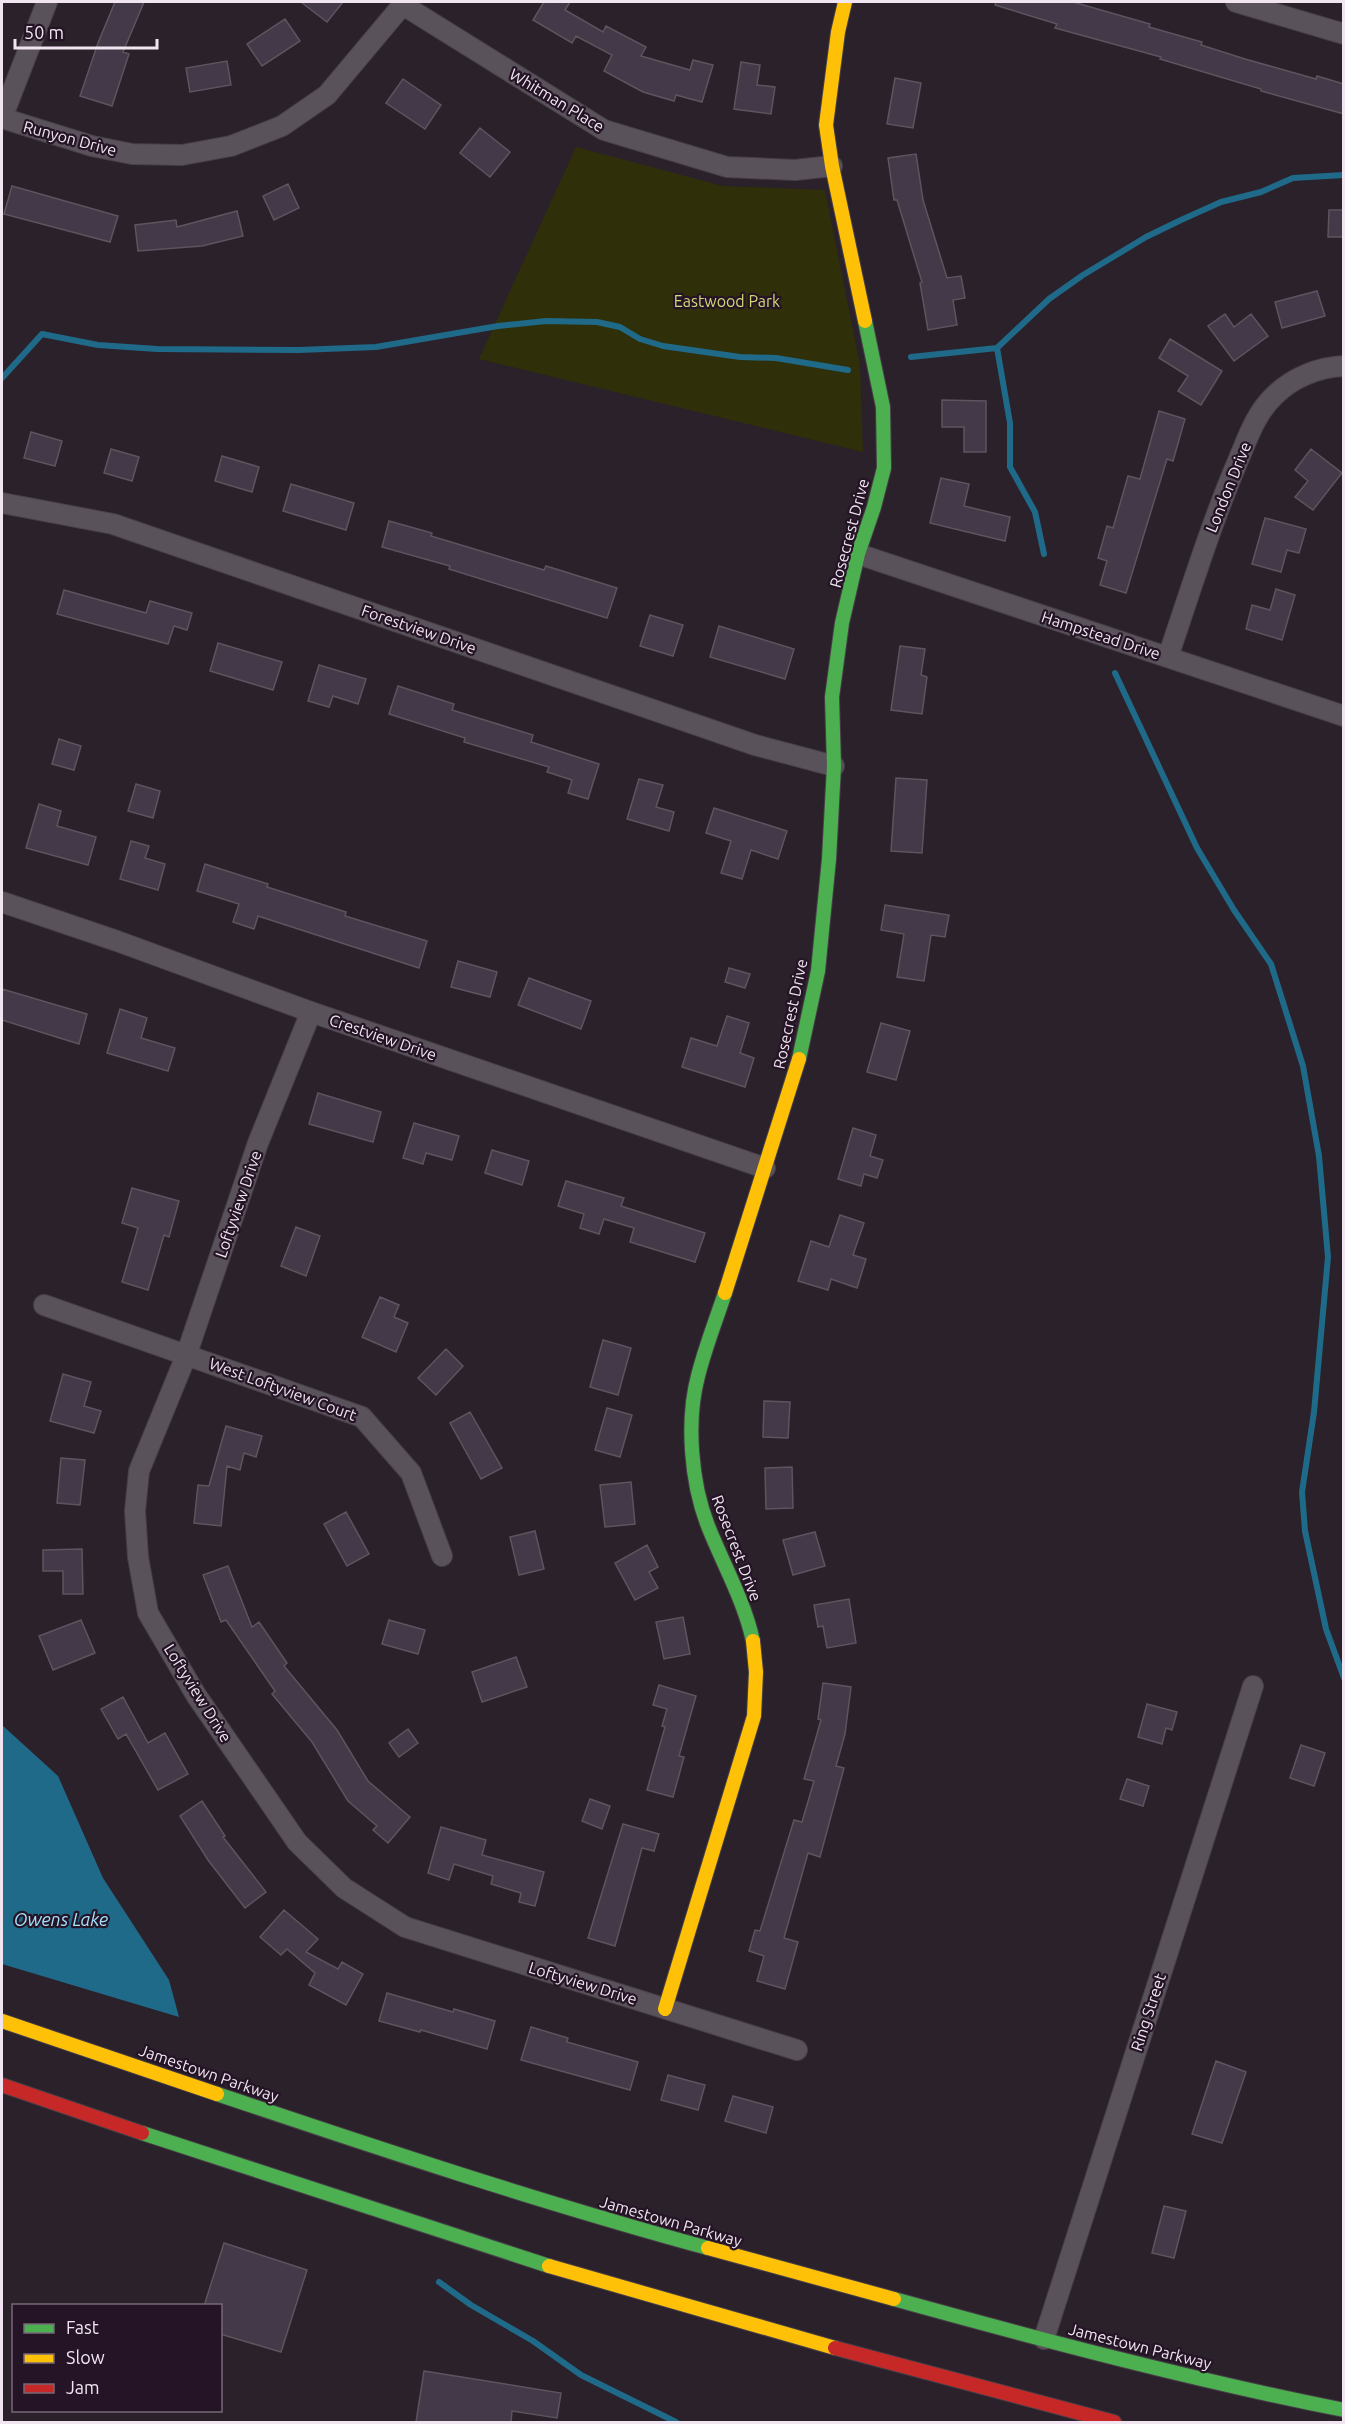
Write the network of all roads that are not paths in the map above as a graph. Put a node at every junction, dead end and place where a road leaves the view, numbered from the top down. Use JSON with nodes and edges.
{"nodes":[{"id":1,"x":47,"y":2,"type":"edge"},
{"id":2,"x":845,"y":2,"type":"edge"},
{"id":3,"x":1236,"y":2,"type":"edge"},
{"id":4,"x":404,"y":3,"type":"edge"},
{"id":5,"x":1344,"y":34,"type":"edge"},
{"id":6,"x":2,"y":118,"type":"edge"},
{"id":7,"x":832,"y":166,"type":"junction"},
{"id":8,"x":1344,"y":366,"type":"edge"},
{"id":9,"x":2,"y":503,"type":"edge"},
{"id":10,"x":858,"y":554,"type":"junction"},
{"id":11,"x":1168,"y":657,"type":"junction"},
{"id":12,"x":1344,"y":716,"type":"edge"},
{"id":13,"x":834,"y":766,"type":"junction"},
{"id":14,"x":2,"y":902,"type":"edge"},
{"id":15,"x":311,"y":1012,"type":"junction"},
{"id":16,"x":765,"y":1168,"type":"junction"},
{"id":17,"x":44,"y":1305,"type":"dead end"},
{"id":18,"x":186,"y":1356,"type":"junction"},
{"id":19,"x":442,"y":1556,"type":"dead end"},
{"id":20,"x":1253,"y":1686,"type":"dead end"},
{"id":21,"x":665,"y":2009,"type":"junction"},
{"id":22,"x":2,"y":2020,"type":"edge"},
{"id":23,"x":797,"y":2050,"type":"dead end"},
{"id":24,"x":2,"y":2085,"type":"edge"},
{"id":25,"x":1044,"y":2339,"type":"junction"},
{"id":26,"x":1344,"y":2410,"type":"edge"},
{"id":27,"x":1114,"y":2422,"type":"edge"}],
"edges":[{"from":1,"to":6,"type":"street"},
{"from":2,"to":7,"type":"main road","name":"Rosecrest Drive"},
{"from":3,"to":5,"type":"street"},
{"from":4,"to":6,"type":"street","name":"Runyon Drive"},
{"from":4,"to":7,"type":"street","name":"Whitman Place"},
{"from":7,"to":10,"type":"main road","name":"Rosecrest Drive"},
{"from":8,"to":11,"type":"street","name":"London Drive"},
{"from":9,"to":13,"type":"street","name":"Forestview Drive"},
{"from":10,"to":11,"type":"street","name":"Hampstead Drive"},
{"from":10,"to":13,"type":"main road","name":"Rosecrest Drive"},
{"from":11,"to":12,"type":"street","name":"Hampstead Drive"},
{"from":13,"to":16,"type":"main road","name":"Rosecrest Drive"},
{"from":14,"to":15,"type":"street","name":"Crestview Drive"},
{"from":15,"to":16,"type":"street","name":"Crestview Drive"},
{"from":15,"to":18,"type":"street","name":"Loftyview Drive"},
{"from":16,"to":21,"type":"main road","name":"Rosecrest Drive"},
{"from":17,"to":18,"type":"street","name":"West Loftyview Court"},
{"from":18,"to":19,"type":"street","name":"West Loftyview Court"},
{"from":18,"to":21,"type":"street","name":"Loftyview Drive"},
{"from":20,"to":25,"type":"street","name":"Ring Street"},
{"from":21,"to":23,"type":"street","name":"Loftyview Drive"},
{"from":22,"to":25,"type":"main road","name":"Jamestown Parkway"},
{"from":24,"to":27,"type":"main road"},
{"from":25,"to":26,"type":"main road","name":"Jamestown Parkway"}]}
